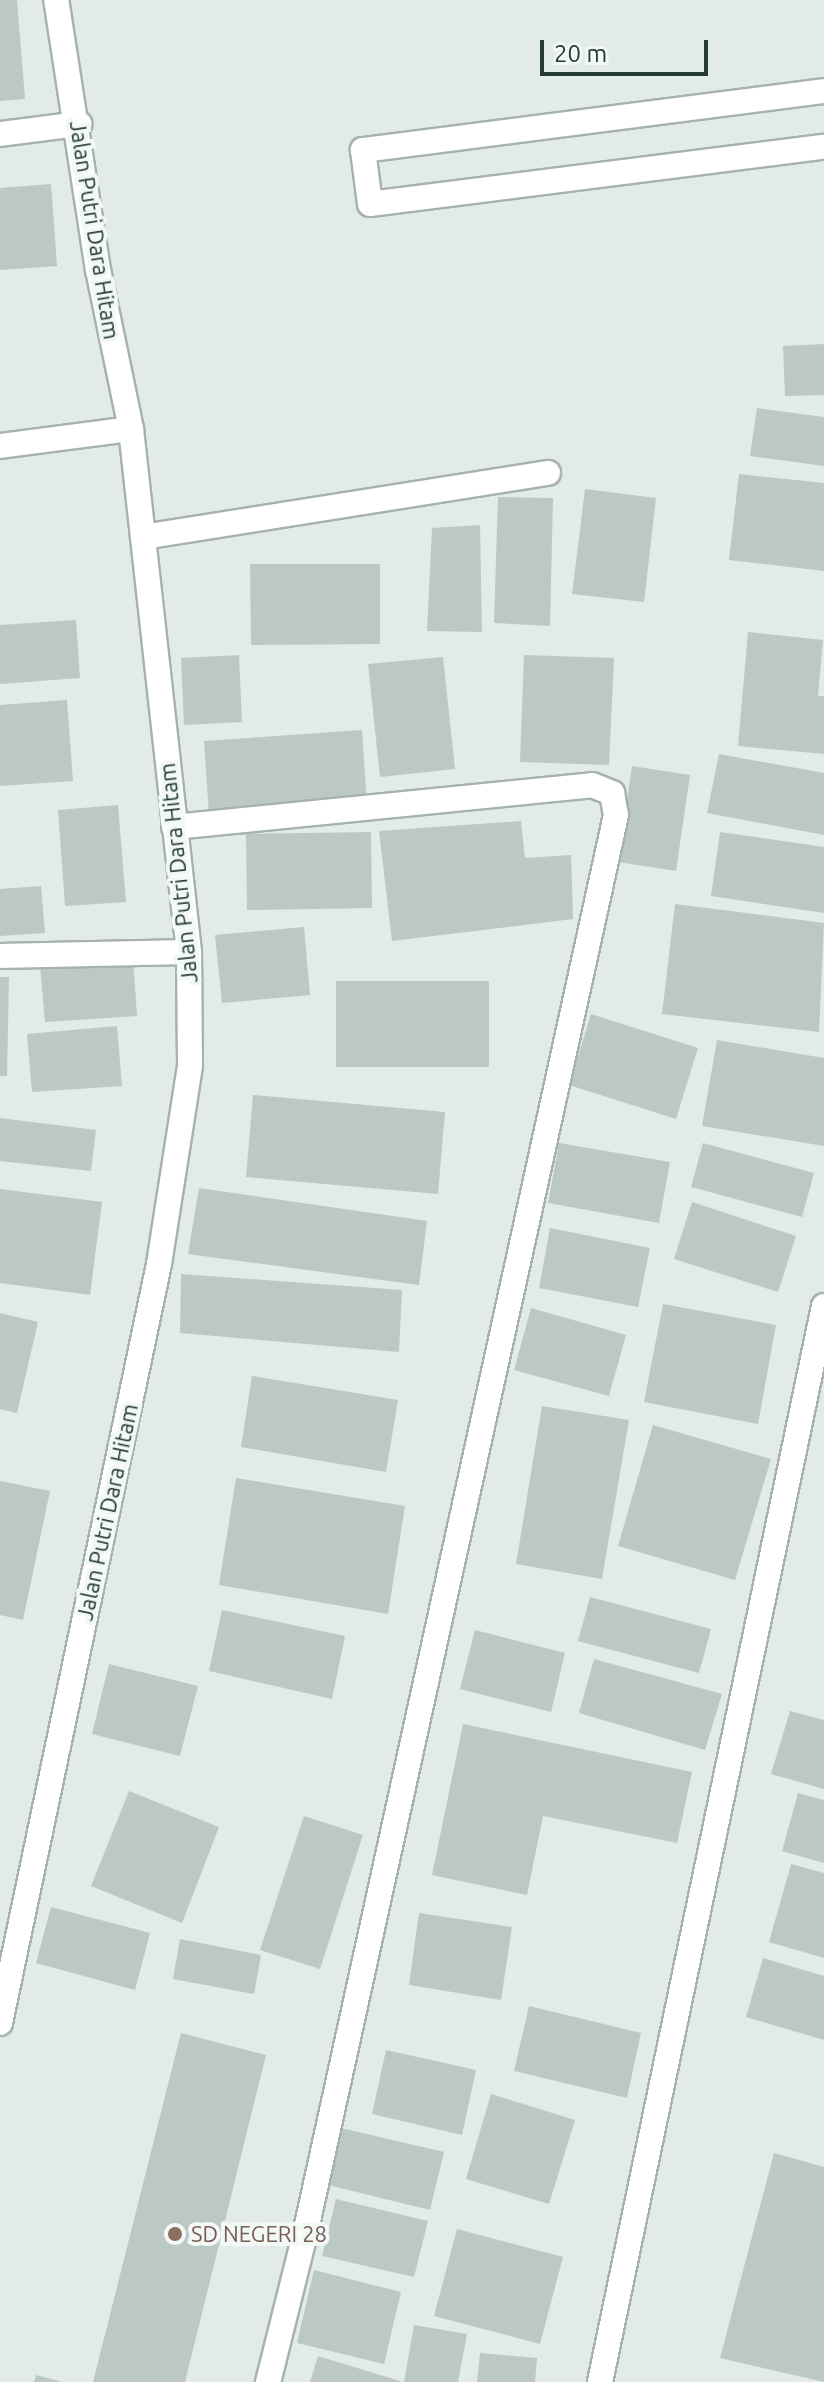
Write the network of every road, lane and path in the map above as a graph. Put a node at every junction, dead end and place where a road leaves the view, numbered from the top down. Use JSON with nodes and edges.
{"nodes":[{"id":1,"x":56,"y":0,"type":"edge"},
{"id":2,"x":824,"y":91,"type":"edge"},
{"id":3,"x":79,"y":124,"type":"junction"},
{"id":4,"x":0,"y":134,"type":"edge"},
{"id":5,"x":824,"y":147,"type":"edge"},
{"id":6,"x":131,"y":429,"type":"junction"},
{"id":7,"x":0,"y":446,"type":"edge"},
{"id":8,"x":548,"y":473,"type":"dead end"},
{"id":9,"x":143,"y":537,"type":"junction"},
{"id":10,"x":174,"y":827,"type":"junction"},
{"id":11,"x":189,"y":952,"type":"junction"},
{"id":12,"x":0,"y":956,"type":"edge"},
{"id":13,"x":824,"y":1306,"type":"edge"},
{"id":14,"x":0,"y":2023,"type":"edge"},
{"id":15,"x":268,"y":2382,"type":"edge"},
{"id":16,"x":600,"y":2382,"type":"edge"}],
"edges":[{"from":1,"to":3,"type":"street","name":"Jalan Putri Dara Hitam"},
{"from":2,"to":5,"type":"street"},
{"from":3,"to":4,"type":"street"},
{"from":3,"to":6,"type":"street","name":"Jalan Putri Dara Hitam"},
{"from":6,"to":7,"type":"street"},
{"from":6,"to":9,"type":"street","name":"Jalan Putri Dara Hitam"},
{"from":8,"to":9,"type":"street"},
{"from":9,"to":10,"type":"street","name":"Jalan Putri Dara Hitam"},
{"from":10,"to":11,"type":"street","name":"Jalan Putri Dara Hitam"},
{"from":10,"to":15,"type":"street"},
{"from":11,"to":12,"type":"street"},
{"from":11,"to":14,"type":"street","name":"Jalan Putri Dara Hitam"},
{"from":13,"to":16,"type":"street"}]}
